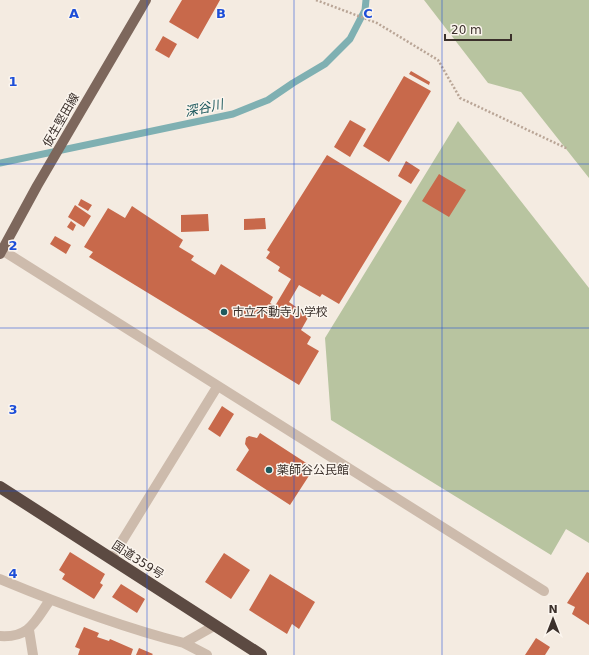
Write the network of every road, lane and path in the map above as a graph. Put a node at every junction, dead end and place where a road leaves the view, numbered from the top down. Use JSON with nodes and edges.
{"nodes":[{"id":1,"x":146,"y":0,"type":"edge"},
{"id":2,"x":316,"y":0,"type":"edge"},
{"id":3,"x":568,"y":149,"type":"dead end"},
{"id":4,"x":1,"y":252,"type":"edge"},
{"id":5,"x":217,"y":386,"type":"junction"},
{"id":6,"x":0,"y":488,"type":"edge"},
{"id":7,"x":111,"y":559,"type":"junction"},
{"id":8,"x":0,"y":579,"type":"edge"},
{"id":9,"x":544,"y":591,"type":"dead end"},
{"id":10,"x":50,"y":600,"type":"junction"},
{"id":11,"x":214,"y":626,"type":"junction"},
{"id":12,"x":29,"y":630,"type":"junction"},
{"id":13,"x":0,"y":636,"type":"edge"},
{"id":14,"x":184,"y":643,"type":"junction"},
{"id":15,"x":33,"y":655,"type":"edge"},
{"id":16,"x":207,"y":655,"type":"edge"},
{"id":17,"x":261,"y":655,"type":"edge"}],
"edges":[{"from":1,"to":4,"type":"main road","name":"仮生堅田線"},
{"from":2,"to":3,"type":"path"},
{"from":4,"to":5,"type":"street"},
{"from":5,"to":7,"type":"street"},
{"from":5,"to":9,"type":"street"},
{"from":6,"to":7,"type":"highway","name":"国道359号"},
{"from":7,"to":11,"type":"highway","name":"国道359号"},
{"from":8,"to":10,"type":"street"},
{"from":10,"to":12,"type":"street"},
{"from":10,"to":14,"type":"street"},
{"from":11,"to":14,"type":"street"},
{"from":11,"to":17,"type":"highway","name":"国道359号"},
{"from":12,"to":13,"type":"street"},
{"from":12,"to":15,"type":"street"},
{"from":14,"to":16,"type":"street"}]}
